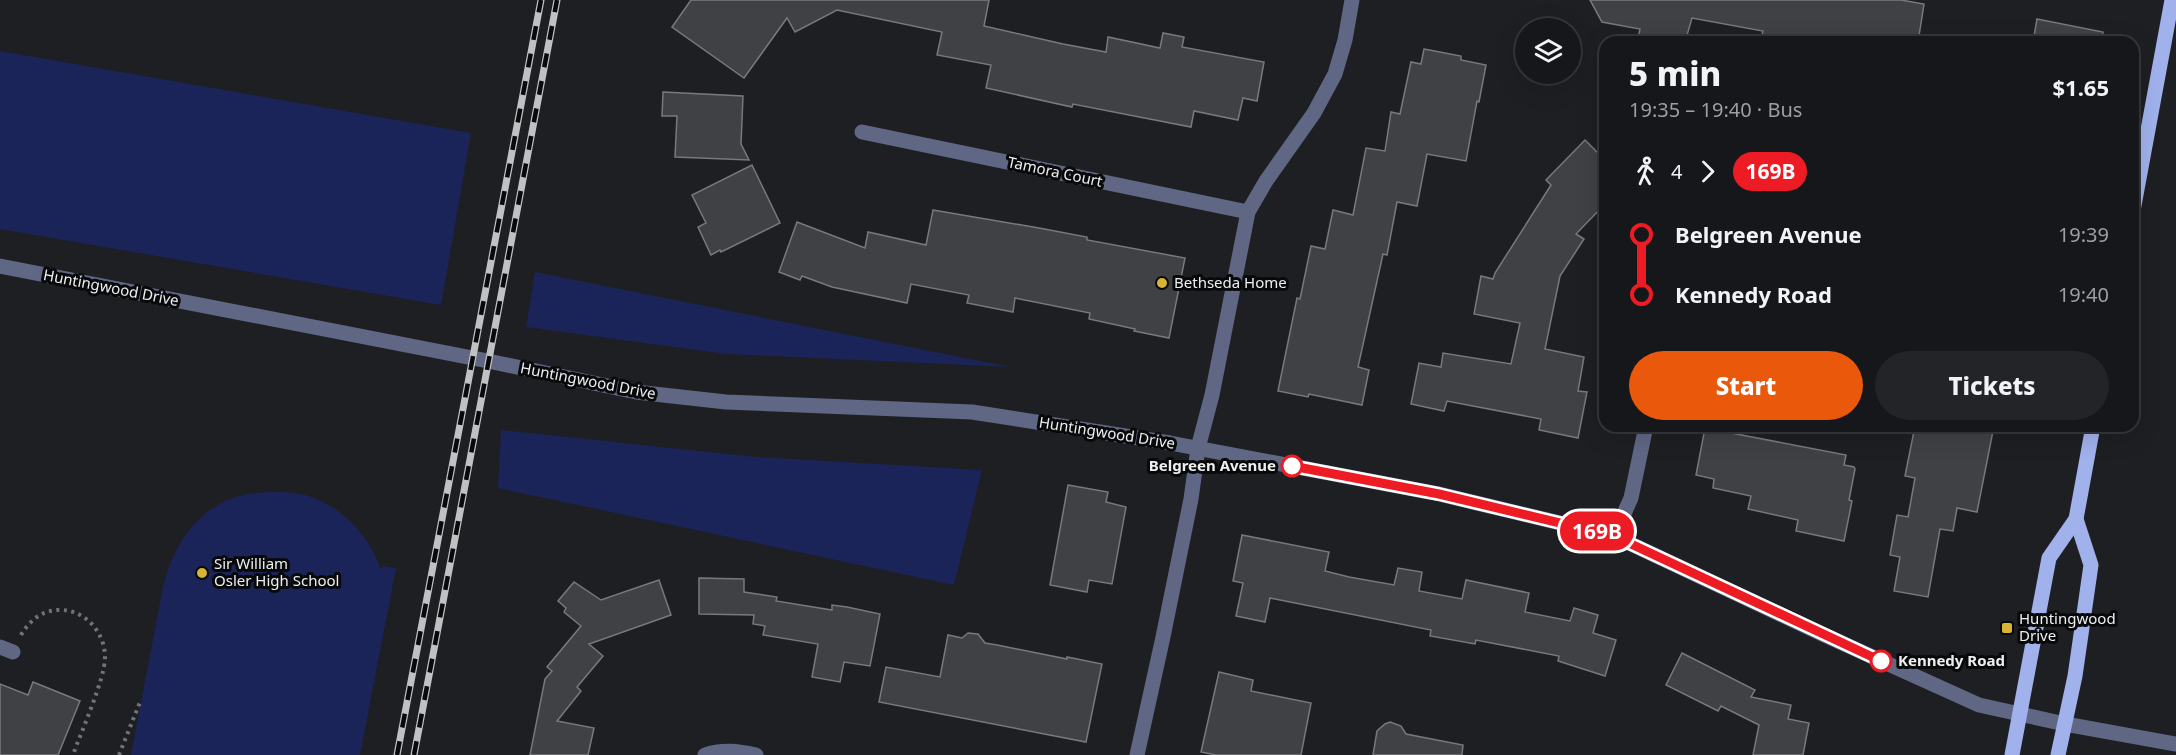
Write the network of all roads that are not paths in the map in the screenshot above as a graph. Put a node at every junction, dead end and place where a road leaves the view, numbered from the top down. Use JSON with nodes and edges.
{"nodes":[{"id":1,"x":1352,"y":0,"type":"edge"},
{"id":2,"x":2172,"y":0,"type":"edge"},
{"id":3,"x":862,"y":132,"type":"dead end"},
{"id":4,"x":2139,"y":179,"type":"edge"},
{"id":5,"x":1248,"y":212,"type":"junction"},
{"id":6,"x":0,"y":266,"type":"edge"},
{"id":7,"x":1645,"y":432,"type":"edge"},
{"id":8,"x":2092,"y":432,"type":"edge"},
{"id":9,"x":1198,"y":448,"type":"junction"},
{"id":10,"x":2076,"y":519,"type":"junction"},
{"id":11,"x":1614,"y":536,"type":"junction"},
{"id":12,"x":2020,"y":715,"type":"junction"},
{"id":13,"x":2065,"y":724,"type":"junction"},
{"id":14,"x":2176,"y":744,"type":"edge"},
{"id":15,"x":705,"y":755,"type":"edge"},
{"id":16,"x":756,"y":755,"type":"edge"},
{"id":17,"x":1137,"y":755,"type":"edge"},
{"id":18,"x":2012,"y":755,"type":"edge"},
{"id":19,"x":2058,"y":755,"type":"edge"}],
"edges":[{"from":1,"to":5,"type":"street"},
{"from":2,"to":4,"type":"main road"},
{"from":3,"to":5,"type":"street","name":"Tamora Court"},
{"from":5,"to":9,"type":"street"},
{"from":6,"to":9,"type":"street","name":"Huntingwood Drive"},
{"from":7,"to":11,"type":"street"},
{"from":8,"to":10,"type":"main road"},
{"from":9,"to":11,"type":"street","name":"Huntingwood Drive"},
{"from":9,"to":17,"type":"street"},
{"from":10,"to":12,"type":"main road"},
{"from":10,"to":13,"type":"main road"},
{"from":11,"to":12,"type":"street","name":"Huntingwood Drive"},
{"from":12,"to":13,"type":"street","name":"Huntingwood Drive"},
{"from":12,"to":18,"type":"main road"},
{"from":13,"to":14,"type":"street","name":"Huntingwood Drive"},
{"from":13,"to":19,"type":"main road"},
{"from":15,"to":16,"type":"street"}]}
